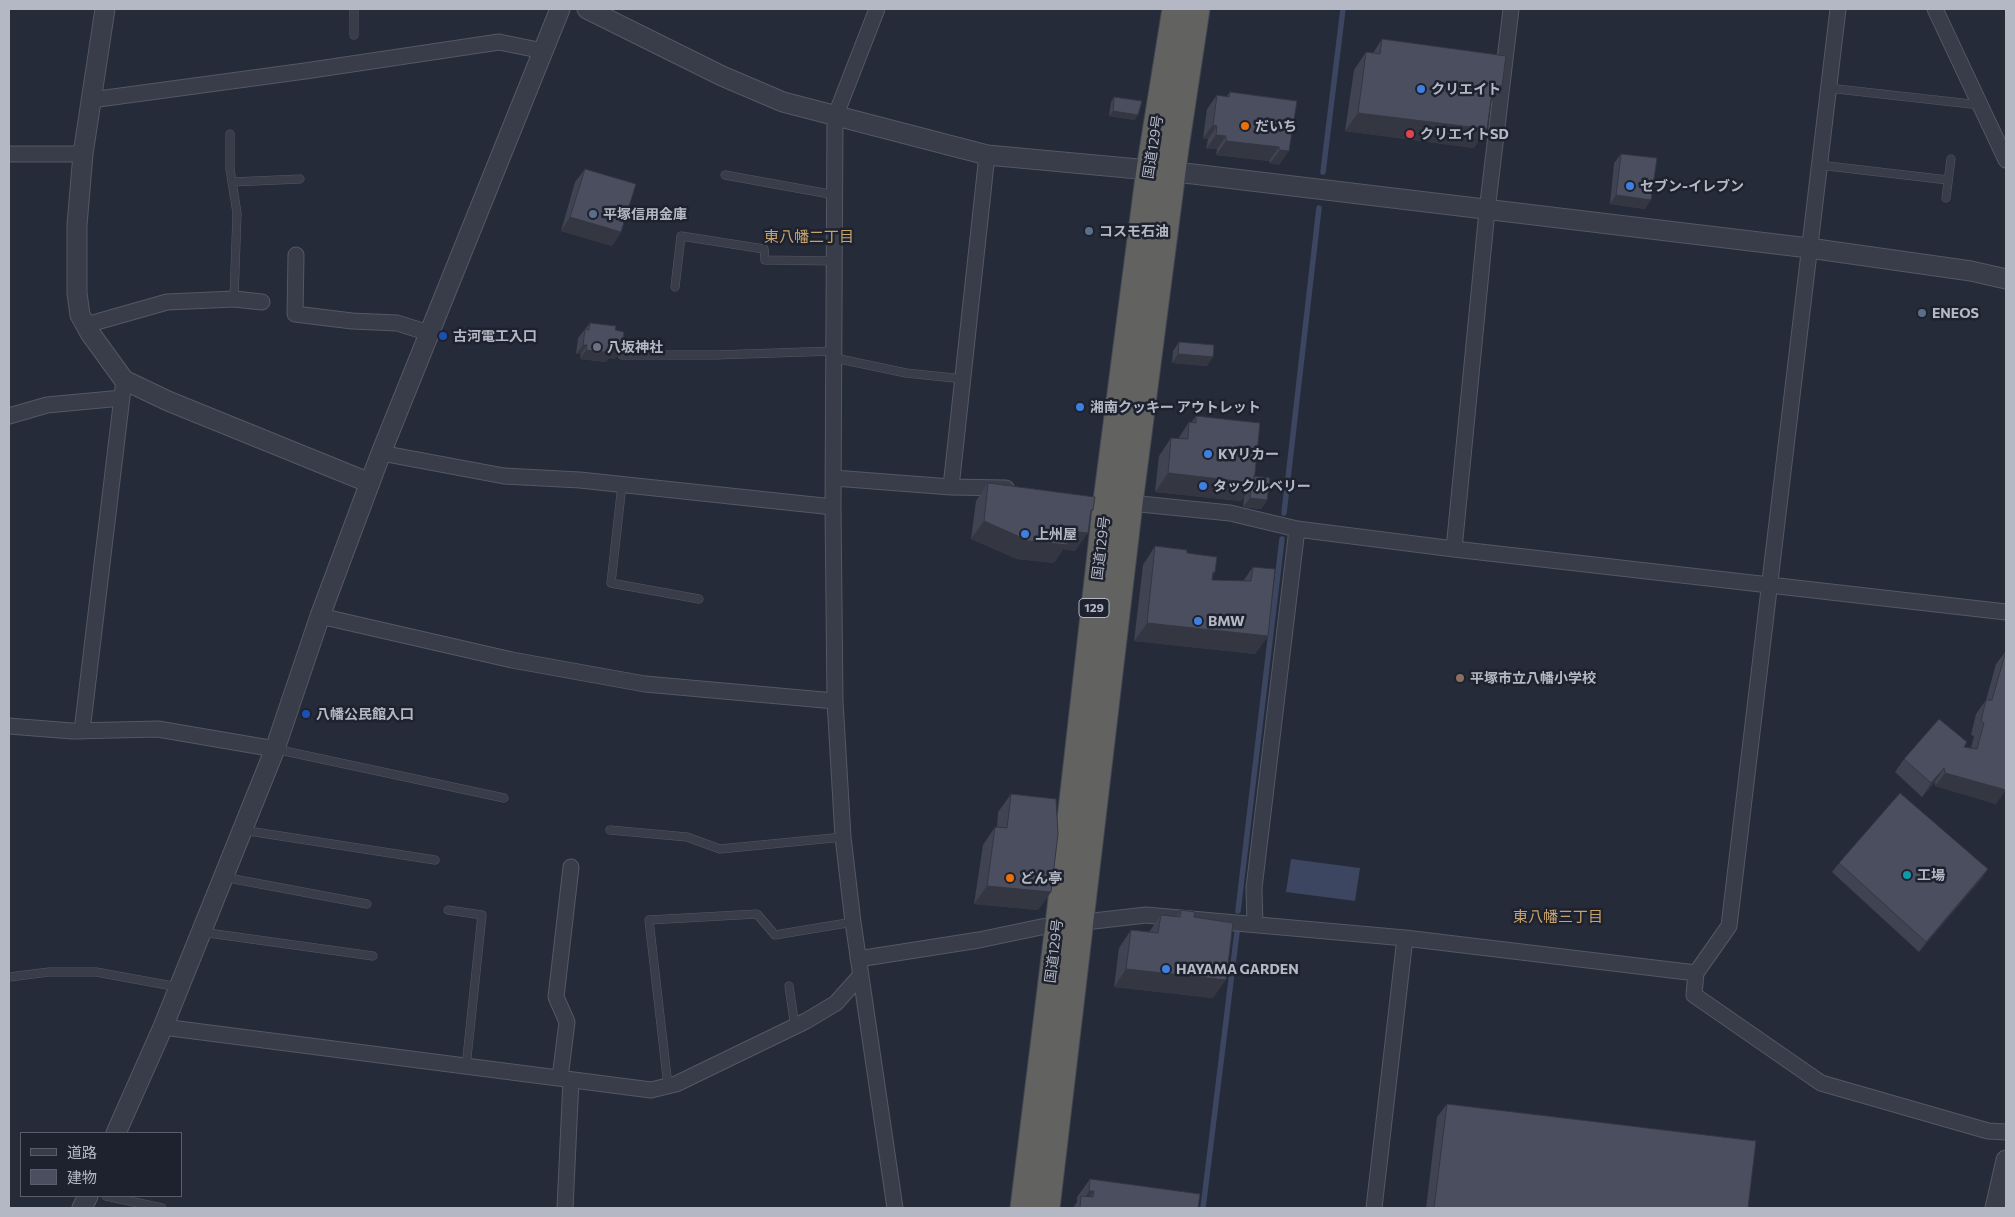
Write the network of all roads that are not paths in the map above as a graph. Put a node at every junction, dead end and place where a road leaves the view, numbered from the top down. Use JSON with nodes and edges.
{"nodes":[{"id":1,"x":105,"y":9,"type":"edge"},
{"id":2,"x":354,"y":9,"type":"edge"},
{"id":3,"x":560,"y":9,"type":"edge"},
{"id":4,"x":587,"y":9,"type":"edge"},
{"id":5,"x":877,"y":9,"type":"edge"},
{"id":6,"x":1175,"y":9,"type":"edge"},
{"id":7,"x":1197,"y":9,"type":"edge"},
{"id":8,"x":1511,"y":9,"type":"edge"},
{"id":9,"x":1838,"y":9,"type":"edge"},
{"id":10,"x":1935,"y":9,"type":"edge"},
{"id":11,"x":354,"y":35,"type":"dead end"},
{"id":12,"x":543,"y":51,"type":"junction"},
{"id":13,"x":1828,"y":88,"type":"junction"},
{"id":14,"x":91,"y":100,"type":"junction"},
{"id":15,"x":1980,"y":105,"type":"junction"},
{"id":16,"x":835,"y":117,"type":"junction"},
{"id":17,"x":230,"y":134,"type":"dead end"},
{"id":18,"x":9,"y":154,"type":"edge"},
{"id":19,"x":83,"y":154,"type":"junction"},
{"id":20,"x":987,"y":155,"type":"junction"},
{"id":21,"x":1950,"y":159,"type":"dead end"},
{"id":22,"x":2006,"y":160,"type":"edge"},
{"id":23,"x":1819,"y":165,"type":"junction"},
{"id":24,"x":1161,"y":171,"type":"junction"},
{"id":25,"x":725,"y":175,"type":"dead end"},
{"id":26,"x":300,"y":179,"type":"dead end"},
{"id":27,"x":1948,"y":180,"type":"junction"},
{"id":28,"x":232,"y":182,"type":"junction"},
{"id":29,"x":835,"y":195,"type":"junction"},
{"id":30,"x":1946,"y":198,"type":"dead end"},
{"id":31,"x":1487,"y":210,"type":"junction"},
{"id":32,"x":1809,"y":248,"type":"junction"},
{"id":33,"x":296,"y":254,"type":"dead end"},
{"id":34,"x":835,"y":261,"type":"junction"},
{"id":35,"x":2006,"y":279,"type":"edge"},
{"id":36,"x":675,"y":287,"type":"dead end"},
{"id":37,"x":234,"y":299,"type":"junction"},
{"id":38,"x":262,"y":302,"type":"dead end"},
{"id":39,"x":86,"y":325,"type":"junction"},
{"id":40,"x":430,"y":333,"type":"junction"},
{"id":41,"x":622,"y":355,"type":"edge"},
{"id":42,"x":835,"y":355,"type":"junction"},
{"id":43,"x":964,"y":379,"type":"junction"},
{"id":44,"x":123,"y":389,"type":"junction"},
{"id":45,"x":9,"y":416,"type":"edge"},
{"id":46,"x":381,"y":453,"type":"junction"},
{"id":47,"x":834,"y":478,"type":"junction"},
{"id":48,"x":370,"y":483,"type":"junction"},
{"id":49,"x":622,"y":485,"type":"junction"},
{"id":50,"x":951,"y":487,"type":"junction"},
{"id":51,"x":1020,"y":490,"type":"edge"},
{"id":52,"x":1110,"y":501,"type":"junction"},
{"id":53,"x":833,"y":507,"type":"junction"},
{"id":54,"x":1297,"y":529,"type":"junction"},
{"id":55,"x":1454,"y":549,"type":"junction"},
{"id":56,"x":1771,"y":586,"type":"junction"},
{"id":57,"x":698,"y":598,"type":"dead end"},
{"id":58,"x":2006,"y":612,"type":"edge"},
{"id":59,"x":320,"y":616,"type":"junction"},
{"id":60,"x":835,"y":701,"type":"junction"},
{"id":61,"x":9,"y":726,"type":"edge"},
{"id":62,"x":82,"y":731,"type":"junction"},
{"id":63,"x":275,"y":749,"type":"junction"},
{"id":64,"x":504,"y":798,"type":"dead end"},
{"id":65,"x":242,"y":830,"type":"junction"},
{"id":66,"x":610,"y":830,"type":"dead end"},
{"id":67,"x":843,"y":837,"type":"junction"},
{"id":68,"x":435,"y":860,"type":"dead end"},
{"id":69,"x":571,"y":866,"type":"dead end"},
{"id":70,"x":223,"y":876,"type":"junction"},
{"id":71,"x":367,"y":904,"type":"dead end"},
{"id":72,"x":448,"y":910,"type":"dead end"},
{"id":73,"x":853,"y":922,"type":"junction"},
{"id":74,"x":1069,"y":924,"type":"junction"},
{"id":75,"x":1254,"y":924,"type":"junction"},
{"id":76,"x":201,"y":932,"type":"junction"},
{"id":77,"x":1405,"y":938,"type":"junction"},
{"id":78,"x":373,"y":956,"type":"dead end"},
{"id":79,"x":858,"y":958,"type":"junction"},
{"id":80,"x":1696,"y":972,"type":"junction"},
{"id":81,"x":861,"y":975,"type":"junction"},
{"id":82,"x":9,"y":977,"type":"edge"},
{"id":83,"x":789,"y":986,"type":"dead end"},
{"id":84,"x":179,"y":987,"type":"junction"},
{"id":85,"x":795,"y":1026,"type":"junction"},
{"id":86,"x":163,"y":1028,"type":"junction"},
{"id":87,"x":466,"y":1066,"type":"junction"},
{"id":88,"x":565,"y":1079,"type":"junction"},
{"id":89,"x":668,"y":1086,"type":"junction"},
{"id":90,"x":116,"y":1132,"type":"edge"},
{"id":91,"x":2006,"y":1132,"type":"edge"},
{"id":92,"x":2006,"y":1160,"type":"edge"},
{"id":93,"x":111,"y":1197,"type":"edge"},
{"id":94,"x":162,"y":1208,"type":"edge"},
{"id":95,"x":565,"y":1208,"type":"edge"},
{"id":96,"x":895,"y":1208,"type":"edge"},
{"id":97,"x":1023,"y":1208,"type":"edge"},
{"id":98,"x":1047,"y":1208,"type":"edge"},
{"id":99,"x":1374,"y":1208,"type":"edge"},
{"id":100,"x":1995,"y":1208,"type":"edge"}],
"edges":[{"from":1,"to":14,"type":"street"},
{"from":2,"to":11,"type":"lane"},
{"from":3,"to":12,"type":"street"},
{"from":4,"to":16,"type":"street"},
{"from":5,"to":16,"type":"street"},
{"from":6,"to":24,"type":"highway","name":"国道129号","number":"129"},
{"from":7,"to":24,"type":"highway","name":"国道129号","number":"129"},
{"from":8,"to":31,"type":"street"},
{"from":9,"to":13,"type":"street"},
{"from":10,"to":15,"type":"street"},
{"from":12,"to":14,"type":"street"},
{"from":12,"to":40,"type":"street"},
{"from":13,"to":15,"type":"lane"},
{"from":13,"to":23,"type":"street"},
{"from":14,"to":19,"type":"street"},
{"from":15,"to":22,"type":"street"},
{"from":16,"to":20,"type":"street"},
{"from":16,"to":29,"type":"street"},
{"from":17,"to":28,"type":"lane"},
{"from":18,"to":19,"type":"street"},
{"from":19,"to":39,"type":"street"},
{"from":20,"to":24,"type":"street"},
{"from":20,"to":43,"type":"street"},
{"from":21,"to":27,"type":"lane"},
{"from":23,"to":27,"type":"lane"},
{"from":23,"to":32,"type":"street"},
{"from":24,"to":31,"type":"street"},
{"from":24,"to":52,"type":"highway","name":"国道129号","number":"129"},
{"from":25,"to":29,"type":"lane"},
{"from":26,"to":28,"type":"lane"},
{"from":27,"to":30,"type":"lane"},
{"from":28,"to":37,"type":"lane"},
{"from":29,"to":34,"type":"street"},
{"from":31,"to":32,"type":"street"},
{"from":31,"to":55,"type":"street"},
{"from":32,"to":35,"type":"street"},
{"from":32,"to":56,"type":"street"},
{"from":33,"to":40,"type":"street"},
{"from":34,"to":36,"type":"lane"},
{"from":34,"to":42,"type":"street"},
{"from":37,"to":38,"type":"street"},
{"from":37,"to":39,"type":"street"},
{"from":39,"to":44,"type":"street"},
{"from":40,"to":46,"type":"street"},
{"from":41,"to":42,"type":"lane"},
{"from":42,"to":43,"type":"lane"},
{"from":42,"to":47,"type":"street"},
{"from":43,"to":50,"type":"street"},
{"from":44,"to":45,"type":"street"},
{"from":44,"to":48,"type":"street"},
{"from":44,"to":62,"type":"street"},
{"from":46,"to":48,"type":"street"},
{"from":46,"to":49,"type":"street"},
{"from":47,"to":50,"type":"street"},
{"from":47,"to":53,"type":"street"},
{"from":48,"to":59,"type":"street"},
{"from":49,"to":53,"type":"street"},
{"from":49,"to":57,"type":"lane"},
{"from":50,"to":51,"type":"street"},
{"from":52,"to":54,"type":"street"},
{"from":52,"to":74,"type":"highway","name":"国道129号","number":"129"},
{"from":53,"to":60,"type":"street"},
{"from":54,"to":55,"type":"street"},
{"from":54,"to":75,"type":"street"},
{"from":55,"to":56,"type":"street"},
{"from":56,"to":58,"type":"street"},
{"from":56,"to":80,"type":"street"},
{"from":59,"to":60,"type":"street"},
{"from":59,"to":63,"type":"street"},
{"from":60,"to":67,"type":"street"},
{"from":61,"to":62,"type":"street"},
{"from":62,"to":63,"type":"street"},
{"from":63,"to":64,"type":"lane"},
{"from":63,"to":65,"type":"street"},
{"from":65,"to":68,"type":"lane"},
{"from":65,"to":70,"type":"street"},
{"from":66,"to":67,"type":"lane"},
{"from":67,"to":73,"type":"street"},
{"from":69,"to":88,"type":"street"},
{"from":70,"to":71,"type":"lane"},
{"from":70,"to":76,"type":"street"},
{"from":72,"to":87,"type":"lane"},
{"from":73,"to":79,"type":"street"},
{"from":73,"to":89,"type":"lane"},
{"from":74,"to":75,"type":"street"},
{"from":74,"to":79,"type":"street"},
{"from":74,"to":97,"type":"highway","name":"国道129号","number":"129"},
{"from":74,"to":98,"type":"highway","name":"国道129号","number":"129"},
{"from":75,"to":77,"type":"street"},
{"from":76,"to":78,"type":"lane"},
{"from":76,"to":84,"type":"street"},
{"from":77,"to":80,"type":"street"},
{"from":77,"to":99,"type":"street"},
{"from":79,"to":81,"type":"street"},
{"from":80,"to":91,"type":"street"},
{"from":81,"to":85,"type":"street"},
{"from":81,"to":96,"type":"street"},
{"from":82,"to":84,"type":"lane"},
{"from":83,"to":85,"type":"lane"},
{"from":84,"to":86,"type":"street"},
{"from":85,"to":89,"type":"street"},
{"from":86,"to":87,"type":"street"},
{"from":86,"to":90,"type":"street"},
{"from":87,"to":88,"type":"street"},
{"from":88,"to":89,"type":"street"},
{"from":88,"to":95,"type":"street"},
{"from":92,"to":100,"type":"street"},
{"from":93,"to":94,"type":"lane"}]}
